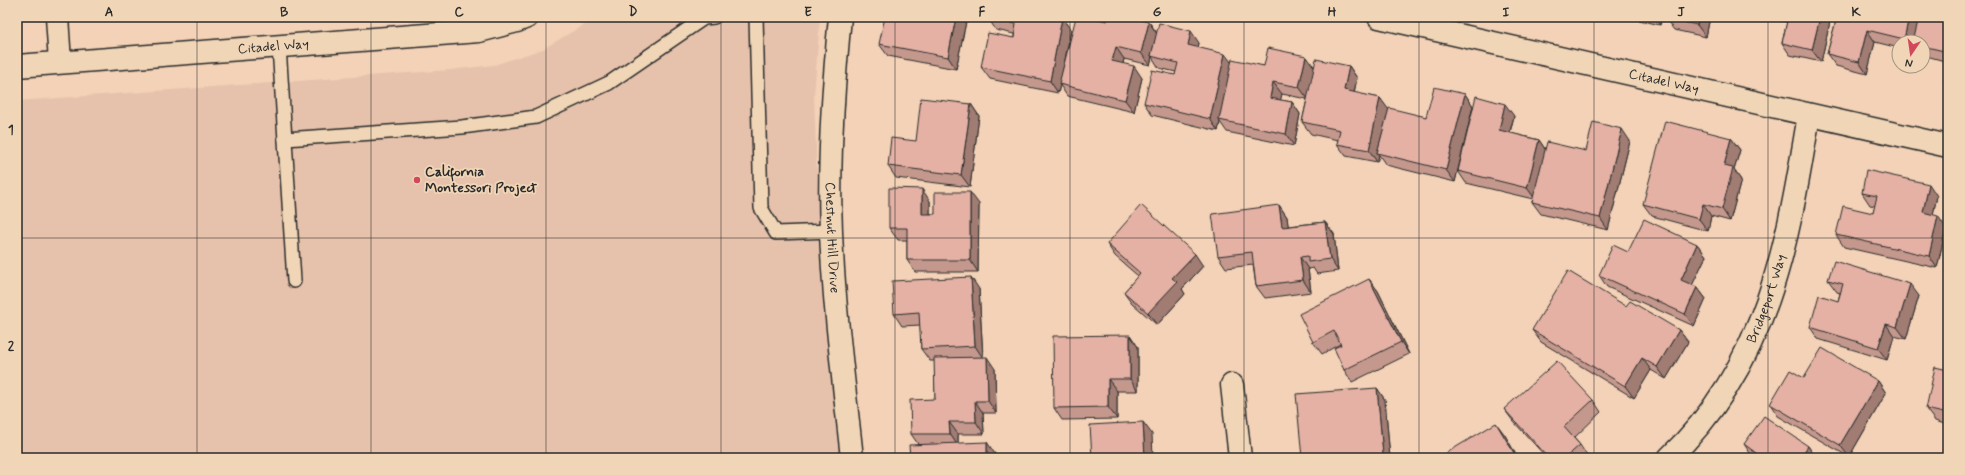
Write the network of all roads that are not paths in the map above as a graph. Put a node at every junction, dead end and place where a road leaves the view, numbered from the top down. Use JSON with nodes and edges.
{"nodes":[{"id":1,"x":57,"y":17,"type":"edge"},
{"id":2,"x":527,"y":17,"type":"edge"},
{"id":3,"x":714,"y":17,"type":"edge"},
{"id":4,"x":756,"y":17,"type":"edge"},
{"id":5,"x":840,"y":17,"type":"edge"},
{"id":6,"x":1379,"y":17,"type":"edge"},
{"id":7,"x":279,"y":46,"type":"junction"},
{"id":8,"x":60,"y":62,"type":"junction"},
{"id":9,"x":17,"y":66,"type":"edge"},
{"id":10,"x":1809,"y":114,"type":"junction"},
{"id":11,"x":285,"y":139,"type":"junction"},
{"id":12,"x":1948,"y":146,"type":"edge"},
{"id":13,"x":831,"y":231,"type":"junction"},
{"id":14,"x":294,"y":281,"type":"dead end"},
{"id":15,"x":1232,"y":385,"type":"dead end"},
{"id":16,"x":852,"y":458,"type":"edge"},
{"id":17,"x":1240,"y":458,"type":"edge"},
{"id":18,"x":1669,"y":458,"type":"edge"}],
"edges":[{"from":1,"to":8,"type":"street"},
{"from":2,"to":7,"type":"street","name":"Citadel Way"},
{"from":3,"to":11,"type":"lane"},
{"from":4,"to":13,"type":"lane"},
{"from":5,"to":13,"type":"street","name":"Chestnut Hill Drive"},
{"from":6,"to":10,"type":"street","name":"Citadel Way"},
{"from":7,"to":8,"type":"street","name":"Citadel Way"},
{"from":7,"to":11,"type":"lane"},
{"from":8,"to":9,"type":"street","name":"Citadel Way"},
{"from":10,"to":12,"type":"street","name":"Citadel Way"},
{"from":10,"to":18,"type":"street","name":"Bridgeport Way"},
{"from":11,"to":14,"type":"lane"},
{"from":13,"to":16,"type":"street","name":"Chestnut Hill Drive"},
{"from":15,"to":17,"type":"street"}]}
